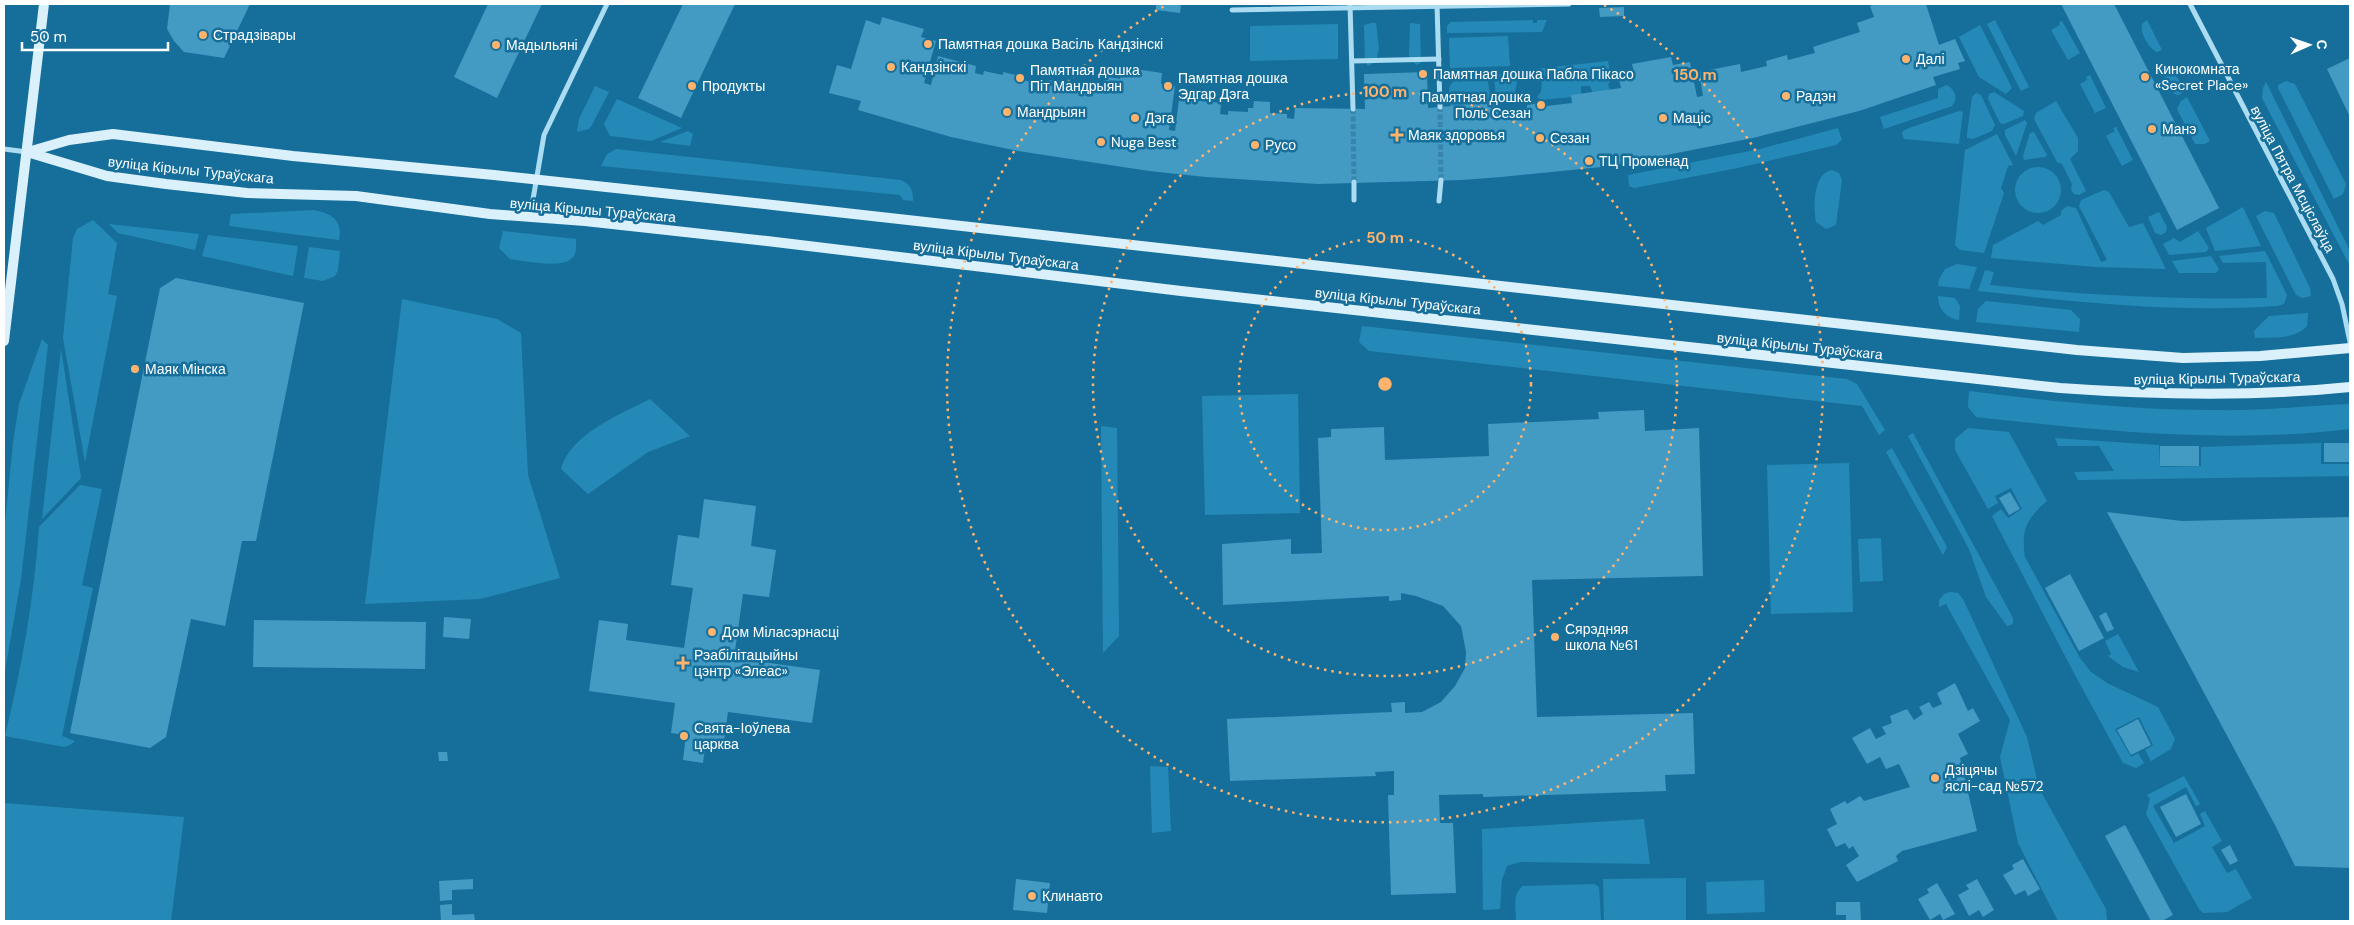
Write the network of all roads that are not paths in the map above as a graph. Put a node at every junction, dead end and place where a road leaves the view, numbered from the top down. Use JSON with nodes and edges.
{"nodes":[{"id":1,"x":44,"y":4,"type":"edge"},
{"id":2,"x":607,"y":4,"type":"edge"},
{"id":3,"x":1569,"y":4,"type":"edge"},
{"id":4,"x":2190,"y":4,"type":"edge"},
{"id":5,"x":1437,"y":5,"type":"edge"},
{"id":6,"x":1350,"y":6,"type":"edge"},
{"id":7,"x":1232,"y":10,"type":"dead end"},
{"id":8,"x":1439,"y":59,"type":"junction"},
{"id":9,"x":1352,"y":61,"type":"junction"},
{"id":10,"x":1440,"y":107,"type":"tunnel mouth"},
{"id":11,"x":1353,"y":108,"type":"tunnel mouth"},
{"id":12,"x":4,"y":149,"type":"edge"},
{"id":13,"x":27,"y":152,"type":"junction"},
{"id":14,"x":535,"y":179,"type":"junction"},
{"id":15,"x":1441,"y":180,"type":"tunnel mouth"},
{"id":16,"x":1354,"y":182,"type":"tunnel mouth"},
{"id":17,"x":1354,"y":200,"type":"dead end"},
{"id":18,"x":1439,"y":202,"type":"dead end"},
{"id":19,"x":530,"y":218,"type":"junction"},
{"id":20,"x":4,"y":341,"type":"edge"},
{"id":21,"x":2350,"y":342,"type":"edge"},
{"id":22,"x":2350,"y":348,"type":"edge"},
{"id":23,"x":2350,"y":387,"type":"edge"}],
"edges":[{"from":1,"to":13,"type":"main road"},
{"from":2,"to":14,"type":"street"},
{"from":3,"to":5,"type":"street"},
{"from":4,"to":21,"type":"street","name":"вуліца Пятра Мсціслаўца"},
{"from":5,"to":6,"type":"street"},
{"from":5,"to":8,"type":"street"},
{"from":6,"to":7,"type":"street"},
{"from":6,"to":9,"type":"street"},
{"from":8,"to":9,"type":"street"},
{"from":8,"to":10,"type":"street"},
{"from":9,"to":11,"type":"street"},
{"from":12,"to":13,"type":"street"},
{"from":13,"to":14,"type":"main road","name":"вуліца Кірылы Тураўскага"},
{"from":13,"to":19,"type":"main road","name":"вуліца Кірылы Тураўскага"},
{"from":13,"to":20,"type":"main road"},
{"from":14,"to":19,"type":"street"},
{"from":14,"to":22,"type":"main road","name":"вуліца Кірылы Тураўскага"},
{"from":15,"to":18,"type":"street"},
{"from":16,"to":17,"type":"street"},
{"from":19,"to":23,"type":"main road","name":"вуліца Кірылы Тураўскага"}]}
